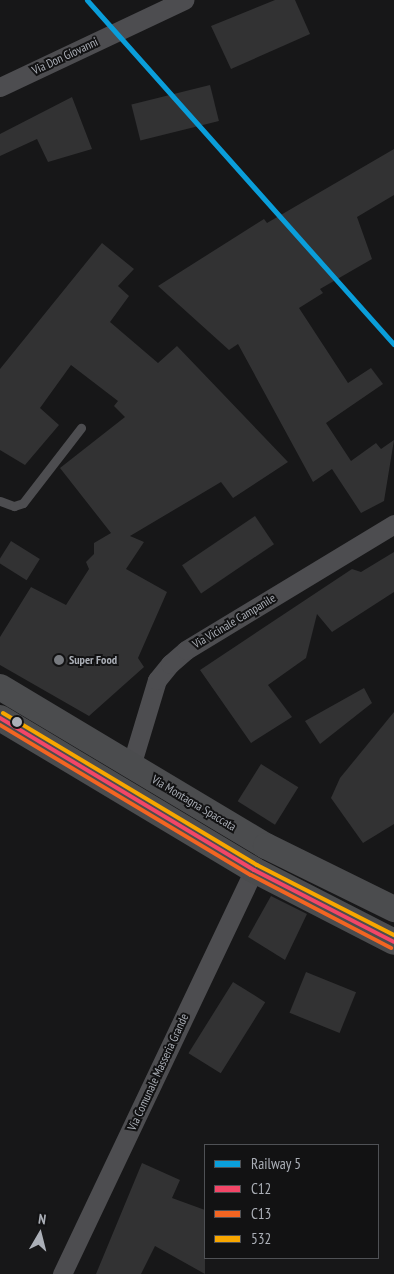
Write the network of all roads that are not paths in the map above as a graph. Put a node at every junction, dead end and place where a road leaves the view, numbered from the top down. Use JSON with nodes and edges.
{"nodes":[{"id":1,"x":184,"y":0,"type":"edge"},
{"id":2,"x":0,"y":87,"type":"edge"},
{"id":3,"x":81,"y":428,"type":"dead end"},
{"id":4,"x":0,"y":500,"type":"edge"},
{"id":5,"x":394,"y":524,"type":"edge"},
{"id":6,"x":0,"y":688,"type":"edge"},
{"id":7,"x":0,"y":718,"type":"edge"},
{"id":8,"x":131,"y":766,"type":"junction"},
{"id":9,"x":254,"y":870,"type":"junction"},
{"id":10,"x":394,"y":909,"type":"edge"},
{"id":11,"x":394,"y":942,"type":"edge"},
{"id":12,"x":62,"y":1274,"type":"edge"}],
"edges":[{"from":1,"to":2,"type":"street","name":"Via Don Giovanni"},
{"from":3,"to":4,"type":"lane"},
{"from":5,"to":8,"type":"street","name":"Via Vicinale Campanile"},
{"from":6,"to":8,"type":"main road","name":"Via Montagna Spaccata"},
{"from":7,"to":9,"type":"main road"},
{"from":8,"to":10,"type":"main road","name":"Via Montagna Spaccata"},
{"from":9,"to":11,"type":"main road"},
{"from":9,"to":12,"type":"street","name":"Via Comunale Masseria Grande"}]}
